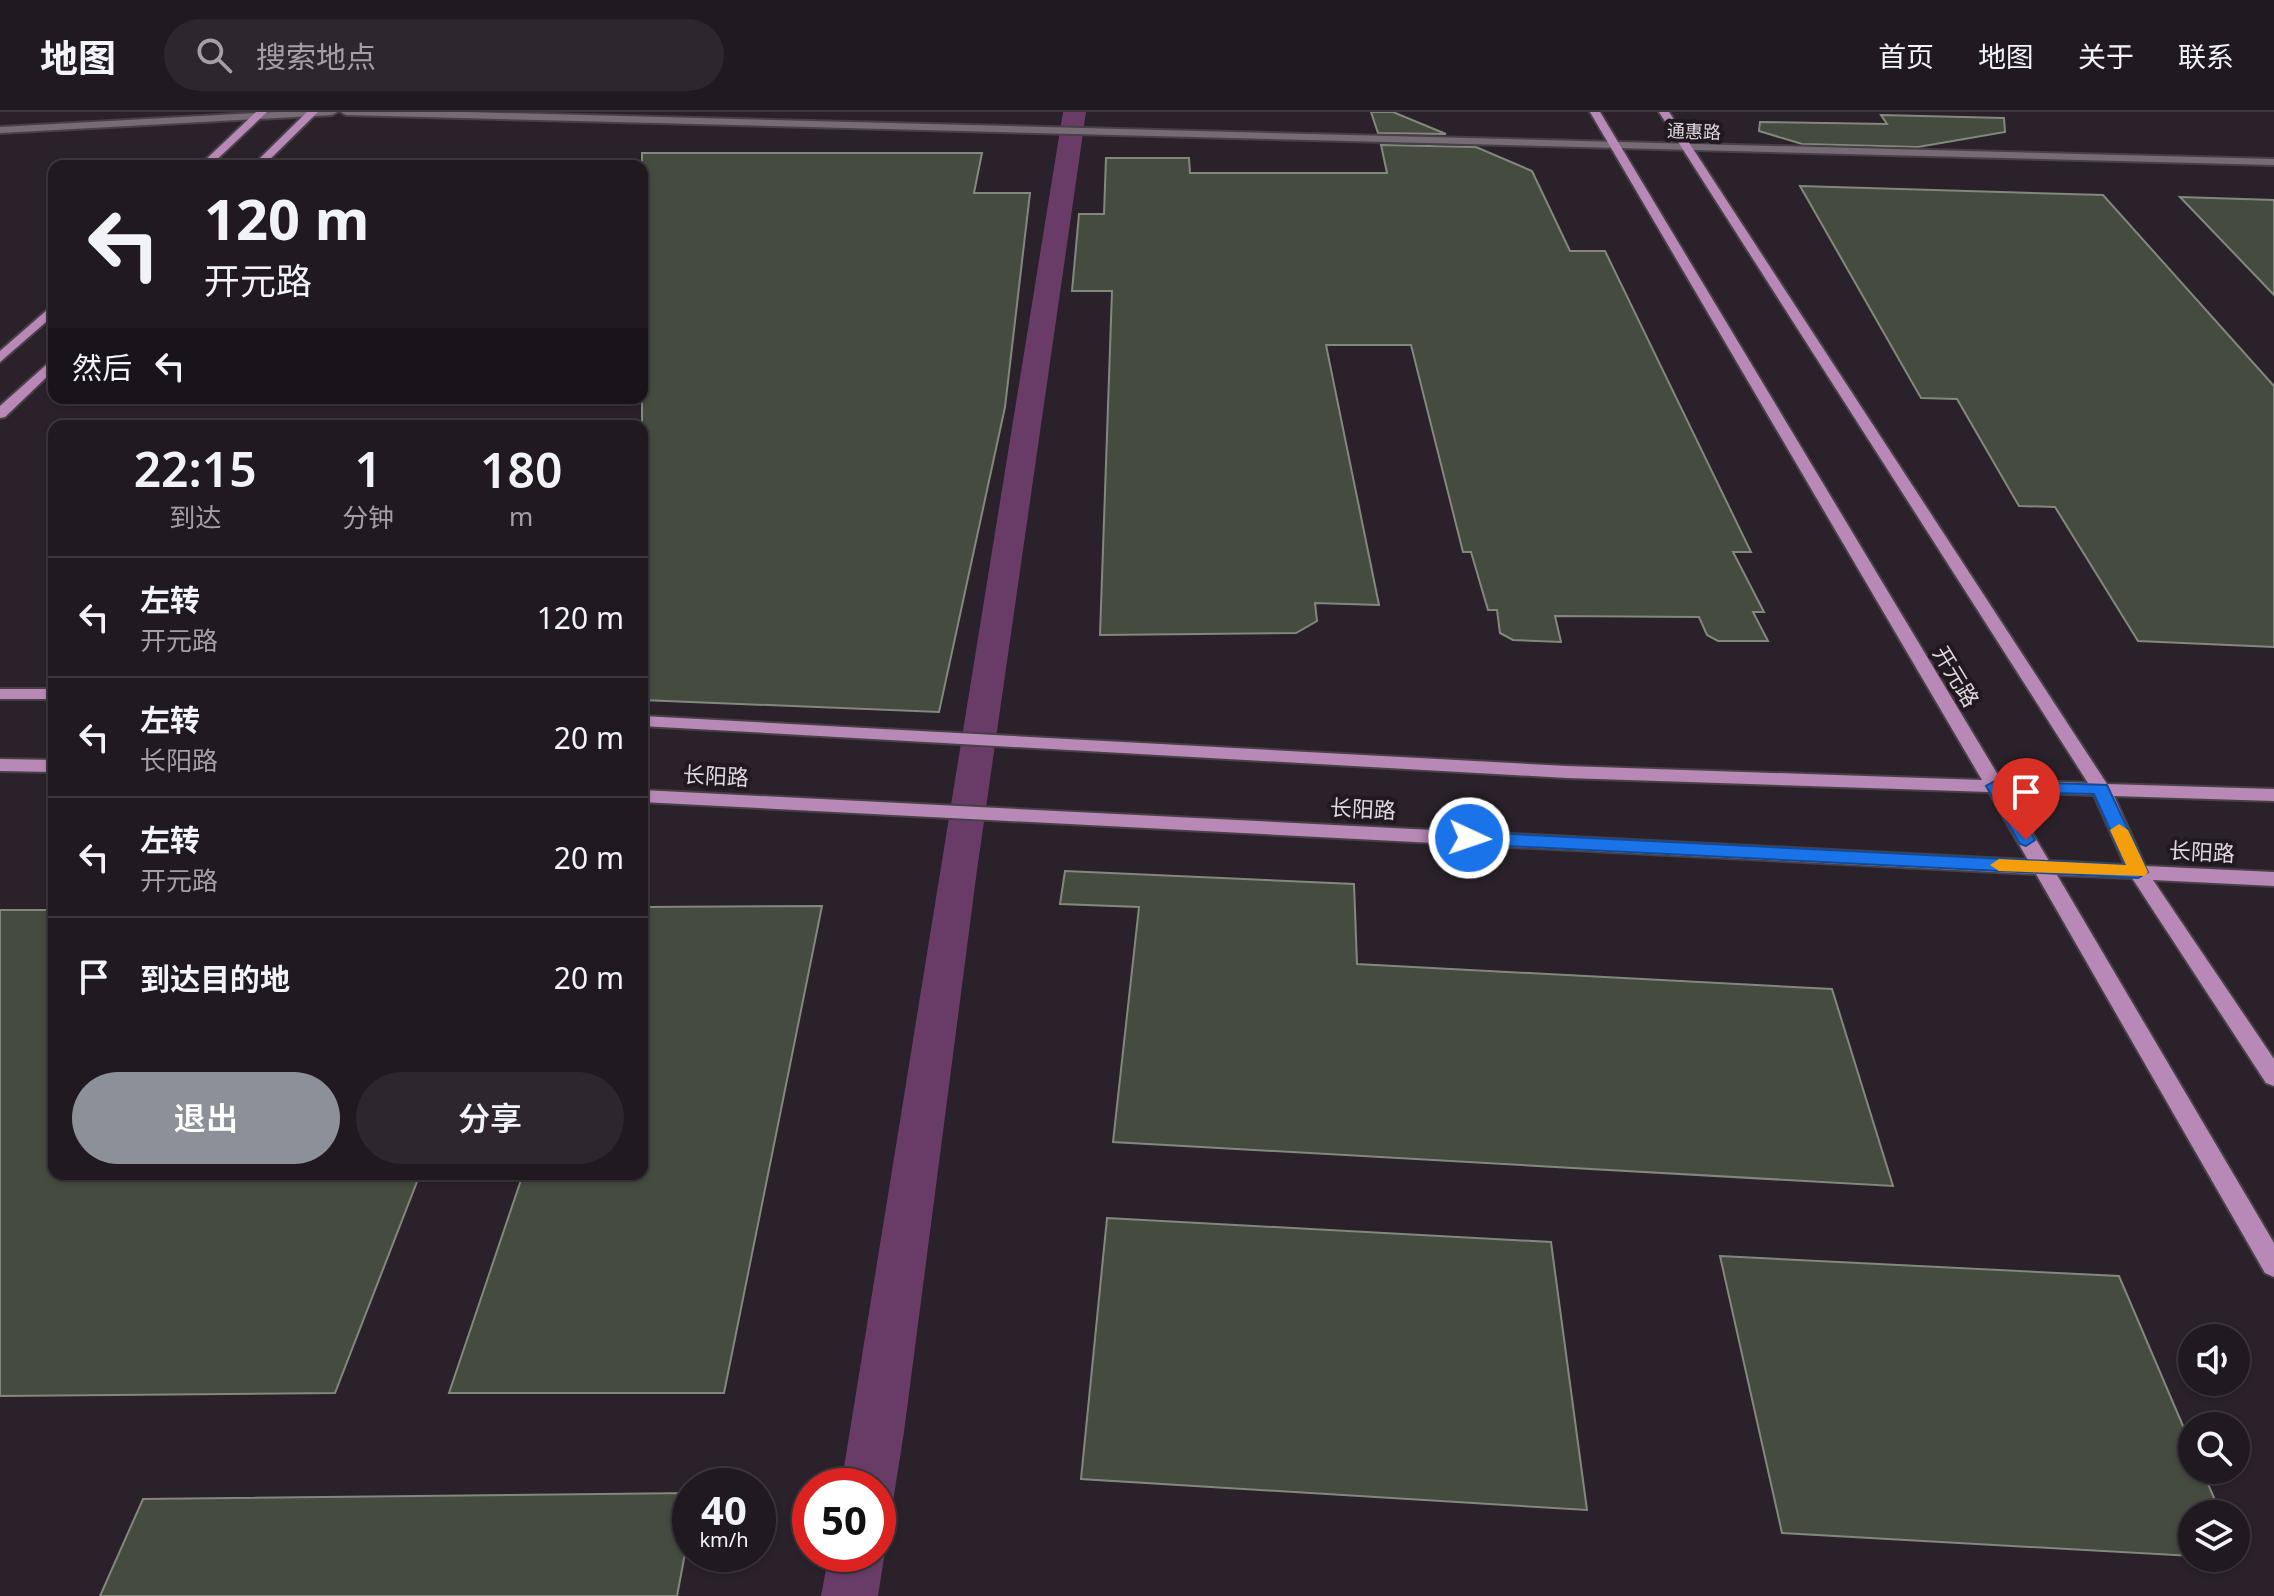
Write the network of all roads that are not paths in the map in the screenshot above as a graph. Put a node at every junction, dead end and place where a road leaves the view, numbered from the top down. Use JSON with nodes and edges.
{"nodes":[{"id":1,"x":312,"y":112,"type":"edge"},
{"id":2,"x":332,"y":112,"type":"edge"},
{"id":3,"x":346,"y":112,"type":"edge"},
{"id":4,"x":1595,"y":112,"type":"edge"},
{"id":5,"x":1664,"y":112,"type":"edge"},
{"id":6,"x":260,"y":114,"type":"edge"},
{"id":7,"x":0,"y":130,"type":"edge"},
{"id":8,"x":1613,"y":144,"type":"junction"},
{"id":9,"x":1688,"y":146,"type":"junction"},
{"id":10,"x":210,"y":160,"type":"edge"},
{"id":11,"x":263,"y":160,"type":"edge"},
{"id":12,"x":2274,"y":162,"type":"edge"},
{"id":13,"x":48,"y":314,"type":"edge"},
{"id":14,"x":0,"y":358,"type":"edge"},
{"id":15,"x":48,"y":368,"type":"edge"},
{"id":16,"x":0,"y":414,"type":"edge"},
{"id":17,"x":1,"y":693,"type":"edge"},
{"id":18,"x":48,"y":694,"type":"edge"},
{"id":19,"x":648,"y":721,"type":"edge"},
{"id":20,"x":0,"y":765,"type":"edge"},
{"id":21,"x":48,"y":766,"type":"edge"},
{"id":22,"x":1995,"y":786,"type":"junction"},
{"id":23,"x":2101,"y":789,"type":"junction"},
{"id":24,"x":2274,"y":795,"type":"edge"},
{"id":25,"x":648,"y":796,"type":"edge"},
{"id":26,"x":2042,"y":867,"type":"junction"},
{"id":27,"x":2138,"y":872,"type":"junction"},
{"id":28,"x":2274,"y":879,"type":"edge"},
{"id":29,"x":2274,"y":1077,"type":"edge"},
{"id":30,"x":2274,"y":1266,"type":"edge"}],
"edges":[{"from":1,"to":2,"type":"street"},
{"from":1,"to":6,"type":"street"},
{"from":1,"to":11,"type":"main road"},
{"from":3,"to":8,"type":"street","name":"通惠路"},
{"from":4,"to":8,"type":"main road","name":"开元路"},
{"from":5,"to":9,"type":"main road"},
{"from":6,"to":7,"type":"street"},
{"from":6,"to":10,"type":"main road"},
{"from":8,"to":9,"type":"street","name":"通惠路"},
{"from":8,"to":22,"type":"main road","name":"开元路"},
{"from":9,"to":12,"type":"street","name":"通惠路"},
{"from":9,"to":23,"type":"main road"},
{"from":13,"to":14,"type":"main road"},
{"from":15,"to":16,"type":"main road"},
{"from":17,"to":18,"type":"main road"},
{"from":19,"to":22,"type":"main road"},
{"from":20,"to":21,"type":"main road"},
{"from":22,"to":23,"type":"main road"},
{"from":22,"to":26,"type":"main road","name":"开元路"},
{"from":23,"to":24,"type":"main road"},
{"from":23,"to":27,"type":"main road"},
{"from":25,"to":26,"type":"main road","name":"长阳路"},
{"from":26,"to":27,"type":"main road","name":"长阳路"},
{"from":26,"to":30,"type":"main road","name":"开元路"},
{"from":27,"to":28,"type":"main road","name":"长阳路"},
{"from":27,"to":29,"type":"main road"}]}
